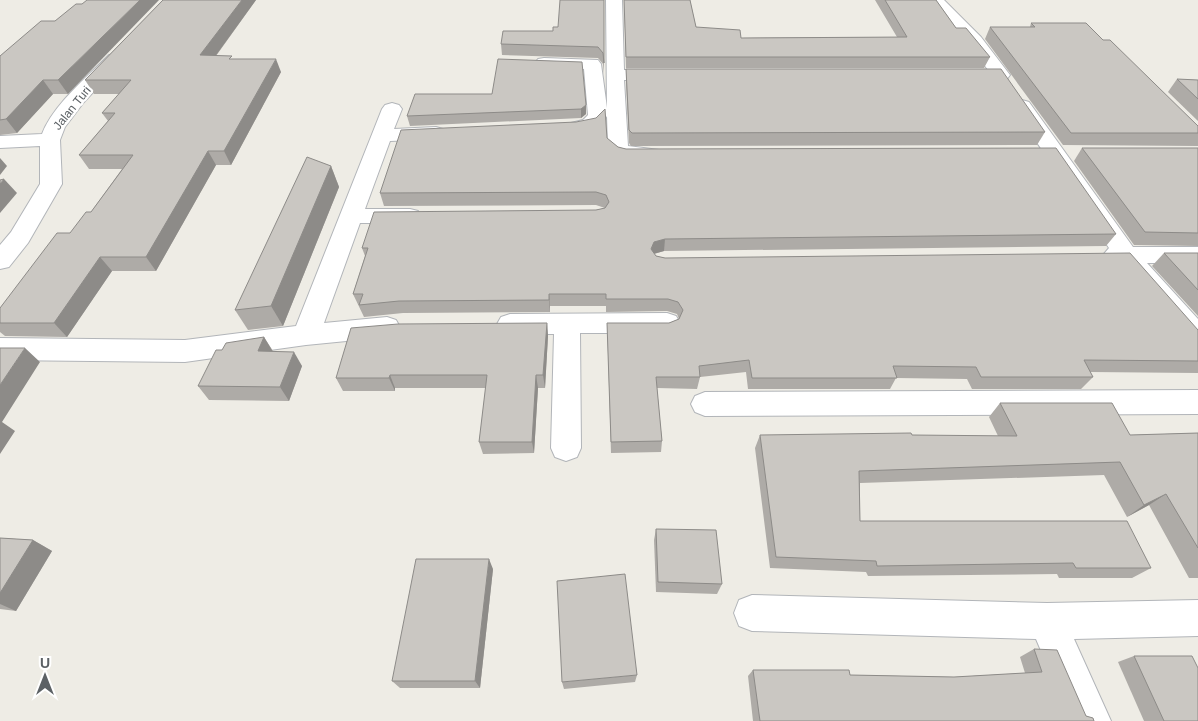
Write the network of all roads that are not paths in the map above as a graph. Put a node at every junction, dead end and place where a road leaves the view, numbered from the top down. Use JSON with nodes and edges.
{"nodes":[{"id":1,"x":614,"y":0,"type":"edge"},
{"id":2,"x":935,"y":0,"type":"edge"},
{"id":3,"x":131,"y":42,"type":"edge"},
{"id":4,"x":529,"y":63,"type":"edge"},
{"id":5,"x":592,"y":64,"type":"junction"},
{"id":6,"x":615,"y":69,"type":"junction"},
{"id":7,"x":684,"y":75,"type":"edge"},
{"id":8,"x":981,"y":75,"type":"edge"},
{"id":9,"x":1001,"y":75,"type":"junction"},
{"id":10,"x":392,"y":109,"type":"dead end"},
{"id":11,"x":556,"y":128,"type":"edge"},
{"id":12,"x":450,"y":132,"type":"edge"},
{"id":13,"x":382,"y":135,"type":"junction"},
{"id":14,"x":50,"y":140,"type":"junction"},
{"id":15,"x":0,"y":142,"type":"edge"},
{"id":16,"x":666,"y":154,"type":"edge"},
{"id":17,"x":1045,"y":154,"type":"junction"},
{"id":18,"x":1084,"y":154,"type":"edge"},
{"id":19,"x":352,"y":216,"type":"junction"},
{"id":20,"x":430,"y":216,"type":"edge"},
{"id":21,"x":1126,"y":255,"type":"junction"},
{"id":22,"x":1198,"y":255,"type":"edge"},
{"id":23,"x":1096,"y":256,"type":"edge"},
{"id":24,"x":0,"y":262,"type":"edge"},
{"id":25,"x":667,"y":323,"type":"edge"},
{"id":26,"x":490,"y":324,"type":"edge"},
{"id":27,"x":566,"y":324,"type":"junction"},
{"id":28,"x":413,"y":325,"type":"edge"},
{"id":29,"x":306,"y":335,"type":"junction"},
{"id":30,"x":1198,"y":337,"type":"edge"},
{"id":31,"x":0,"y":350,"type":"edge"},
{"id":32,"x":1198,"y":402,"type":"edge"},
{"id":33,"x":705,"y":404,"type":"dead end"},
{"id":34,"x":566,"y":448,"type":"dead end"},
{"id":35,"x":752,"y":613,"type":"dead end"},
{"id":36,"x":1198,"y":618,"type":"edge"},
{"id":37,"x":1047,"y":620,"type":"junction"},
{"id":38,"x":1092,"y":721,"type":"edge"}],
"edges":[{"from":1,"to":6,"type":"street"},
{"from":2,"to":9,"type":"street"},
{"from":3,"to":14,"type":"street","name":"Jalan Turi"},
{"from":4,"to":5,"type":"street"},
{"from":5,"to":6,"type":"street"},
{"from":5,"to":11,"type":"street"},
{"from":6,"to":7,"type":"street"},
{"from":6,"to":16,"type":"street"},
{"from":8,"to":9,"type":"street"},
{"from":9,"to":17,"type":"street"},
{"from":10,"to":13,"type":"street"},
{"from":12,"to":13,"type":"street"},
{"from":13,"to":19,"type":"street"},
{"from":14,"to":15,"type":"street"},
{"from":14,"to":24,"type":"street","name":"Jalan Turi"},
{"from":17,"to":18,"type":"street"},
{"from":17,"to":21,"type":"street"},
{"from":19,"to":20,"type":"street"},
{"from":19,"to":29,"type":"street"},
{"from":21,"to":22,"type":"street"},
{"from":21,"to":23,"type":"street"},
{"from":21,"to":30,"type":"street"},
{"from":25,"to":27,"type":"street"},
{"from":26,"to":27,"type":"street"},
{"from":27,"to":34,"type":"street"},
{"from":28,"to":29,"type":"street"},
{"from":29,"to":31,"type":"street"},
{"from":32,"to":33,"type":"street"},
{"from":35,"to":37,"type":"street"},
{"from":36,"to":37,"type":"street"},
{"from":37,"to":38,"type":"street"}]}
